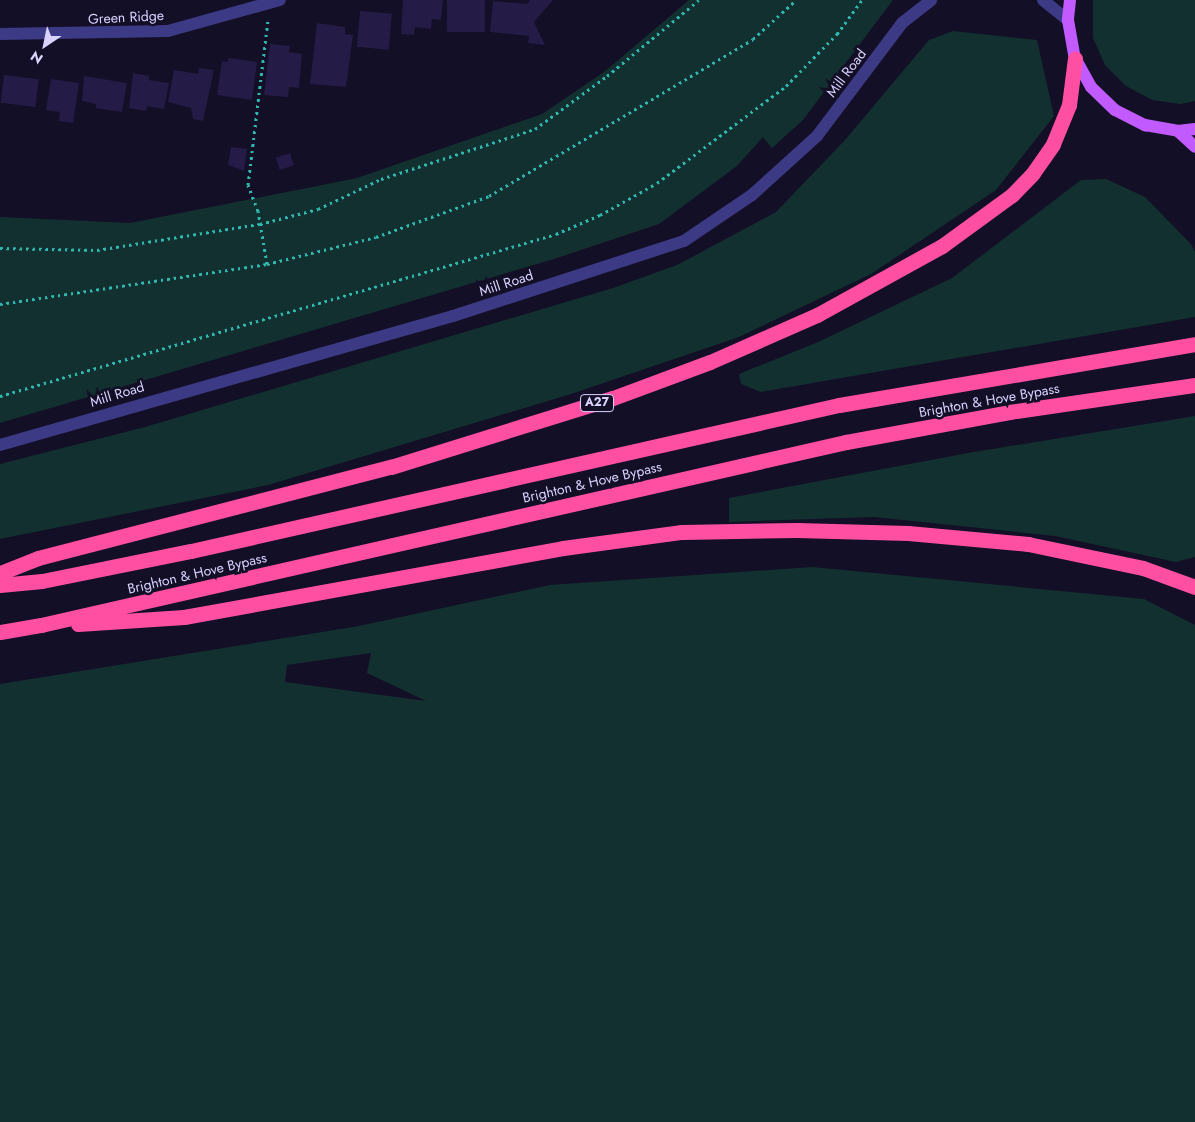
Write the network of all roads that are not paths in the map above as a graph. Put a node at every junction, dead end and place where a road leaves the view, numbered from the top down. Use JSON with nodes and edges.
{"nodes":[{"id":1,"x":931,"y":0,"type":"edge"},
{"id":2,"x":1043,"y":0,"type":"edge"},
{"id":3,"x":1070,"y":0,"type":"edge"},
{"id":4,"x":275,"y":2,"type":"edge"},
{"id":5,"x":1068,"y":20,"type":"junction"},
{"id":6,"x":0,"y":34,"type":"edge"},
{"id":7,"x":1075,"y":58,"type":"junction"},
{"id":8,"x":1195,"y":129,"type":"edge"},
{"id":9,"x":1178,"y":131,"type":"junction"},
{"id":10,"x":1195,"y":147,"type":"edge"},
{"id":11,"x":1195,"y":344,"type":"edge"},
{"id":12,"x":1195,"y":385,"type":"edge"},
{"id":13,"x":0,"y":445,"type":"edge"},
{"id":14,"x":0,"y":572,"type":"edge"},
{"id":15,"x":0,"y":585,"type":"edge"},
{"id":16,"x":1195,"y":587,"type":"edge"},
{"id":17,"x":41,"y":626,"type":"junction"},
{"id":18,"x":0,"y":632,"type":"edge"}],
"edges":[{"from":1,"to":13,"type":"street","name":"Mill Road"},
{"from":2,"to":5,"type":"street"},
{"from":3,"to":5,"type":"main road"},
{"from":4,"to":6,"type":"street","name":"Green Ridge"},
{"from":5,"to":7,"type":"main road"},
{"from":7,"to":9,"type":"main road"},
{"from":7,"to":14,"type":"highway","number":"A27"},
{"from":8,"to":9,"type":"main road"},
{"from":9,"to":10,"type":"main road"},
{"from":11,"to":15,"type":"highway","name":"Brighton & Hove Bypass"},
{"from":12,"to":17,"type":"highway","name":"Brighton & Hove Bypass"},
{"from":16,"to":17,"type":"highway"},
{"from":17,"to":18,"type":"highway","name":"Brighton & Hove Bypass"}]}
